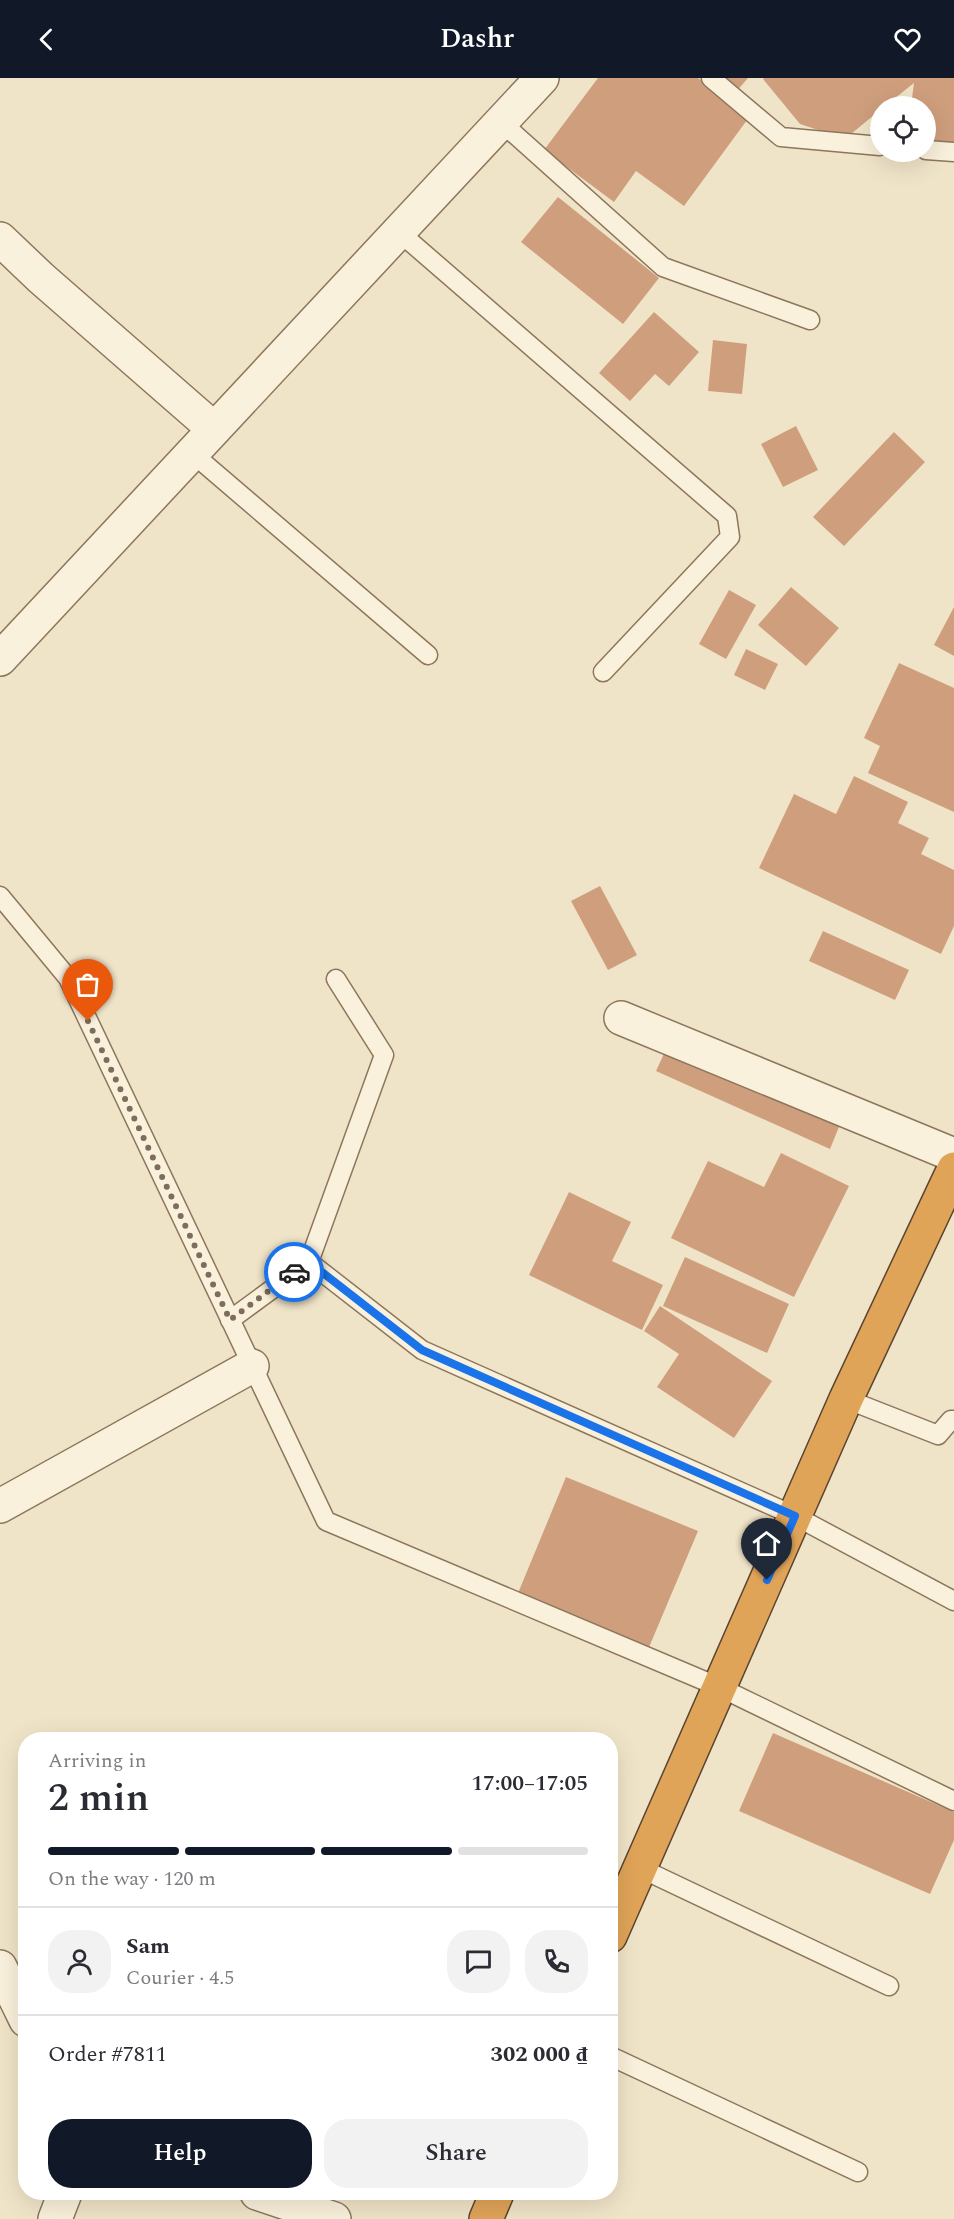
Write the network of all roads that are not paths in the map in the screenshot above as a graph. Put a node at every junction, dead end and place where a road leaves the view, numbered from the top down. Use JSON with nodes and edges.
{"nodes":[{"id":1,"x":542,"y":78,"type":"edge"},
{"id":2,"x":711,"y":78,"type":"edge"},
{"id":3,"x":501,"y":122,"type":"junction"},
{"id":4,"x":870,"y":145,"type":"edge"},
{"id":5,"x":936,"y":151,"type":"edge"},
{"id":6,"x":954,"y":152,"type":"edge"},
{"id":7,"x":399,"y":232,"type":"junction"},
{"id":8,"x":0,"y":239,"type":"edge"},
{"id":9,"x":810,"y":320,"type":"dead end"},
{"id":10,"x":214,"y":429,"type":"junction"},
{"id":11,"x":192,"y":453,"type":"junction"},
{"id":12,"x":428,"y":655,"type":"dead end"},
{"id":13,"x":0,"y":658,"type":"edge"},
{"id":14,"x":603,"y":672,"type":"dead end"},
{"id":15,"x":0,"y":896,"type":"edge"},
{"id":16,"x":336,"y":979,"type":"dead end"},
{"id":17,"x":621,"y":1018,"type":"dead end"},
{"id":18,"x":954,"y":1155,"type":"edge"},
{"id":19,"x":951,"y":1183,"type":"edge"},
{"id":20,"x":309,"y":1262,"type":"junction"},
{"id":21,"x":230,"y":1320,"type":"junction"},
{"id":22,"x":252,"y":1366,"type":"junction"},
{"id":23,"x":846,"y":1399,"type":"junction"},
{"id":24,"x":954,"y":1420,"type":"edge"},
{"id":25,"x":0,"y":1506,"type":"edge"},
{"id":26,"x":795,"y":1516,"type":"junction"},
{"id":27,"x":954,"y":1601,"type":"edge"},
{"id":28,"x":719,"y":1687,"type":"junction"},
{"id":29,"x":954,"y":1801,"type":"edge"},
{"id":30,"x":640,"y":1868,"type":"junction"},
{"id":31,"x":618,"y":1917,"type":"edge"},
{"id":32,"x":0,"y":1967,"type":"edge"},
{"id":33,"x":890,"y":1986,"type":"dead end"},
{"id":34,"x":18,"y":2004,"type":"edge"},
{"id":35,"x":618,"y":2060,"type":"edge"},
{"id":36,"x":858,"y":2172,"type":"dead end"},
{"id":37,"x":63,"y":2200,"type":"edge"},
{"id":38,"x":278,"y":2200,"type":"edge"},
{"id":39,"x":494,"y":2200,"type":"edge"},
{"id":40,"x":55,"y":2219,"type":"edge"},
{"id":41,"x":334,"y":2219,"type":"edge"},
{"id":42,"x":486,"y":2219,"type":"edge"}],
"edges":[{"from":1,"to":3,"type":"street"},
{"from":2,"to":4,"type":"lane"},
{"from":3,"to":7,"type":"street"},
{"from":3,"to":9,"type":"lane"},
{"from":5,"to":6,"type":"lane"},
{"from":7,"to":10,"type":"street"},
{"from":7,"to":14,"type":"lane"},
{"from":8,"to":10,"type":"street"},
{"from":10,"to":11,"type":"street"},
{"from":11,"to":12,"type":"lane"},
{"from":11,"to":13,"type":"street"},
{"from":15,"to":21,"type":"lane"},
{"from":16,"to":20,"type":"lane"},
{"from":17,"to":18,"type":"street"},
{"from":19,"to":23,"type":"highway"},
{"from":20,"to":21,"type":"lane"},
{"from":20,"to":26,"type":"lane"},
{"from":21,"to":22,"type":"lane"},
{"from":22,"to":25,"type":"street"},
{"from":22,"to":28,"type":"lane"},
{"from":23,"to":24,"type":"lane"},
{"from":23,"to":26,"type":"highway"},
{"from":26,"to":27,"type":"lane"},
{"from":26,"to":28,"type":"highway"},
{"from":28,"to":29,"type":"lane"},
{"from":28,"to":30,"type":"highway"},
{"from":30,"to":31,"type":"highway"},
{"from":30,"to":33,"type":"lane"},
{"from":32,"to":34,"type":"street"},
{"from":35,"to":36,"type":"lane"},
{"from":37,"to":40,"type":"street"},
{"from":38,"to":41,"type":"street"},
{"from":39,"to":42,"type":"highway"}]}
